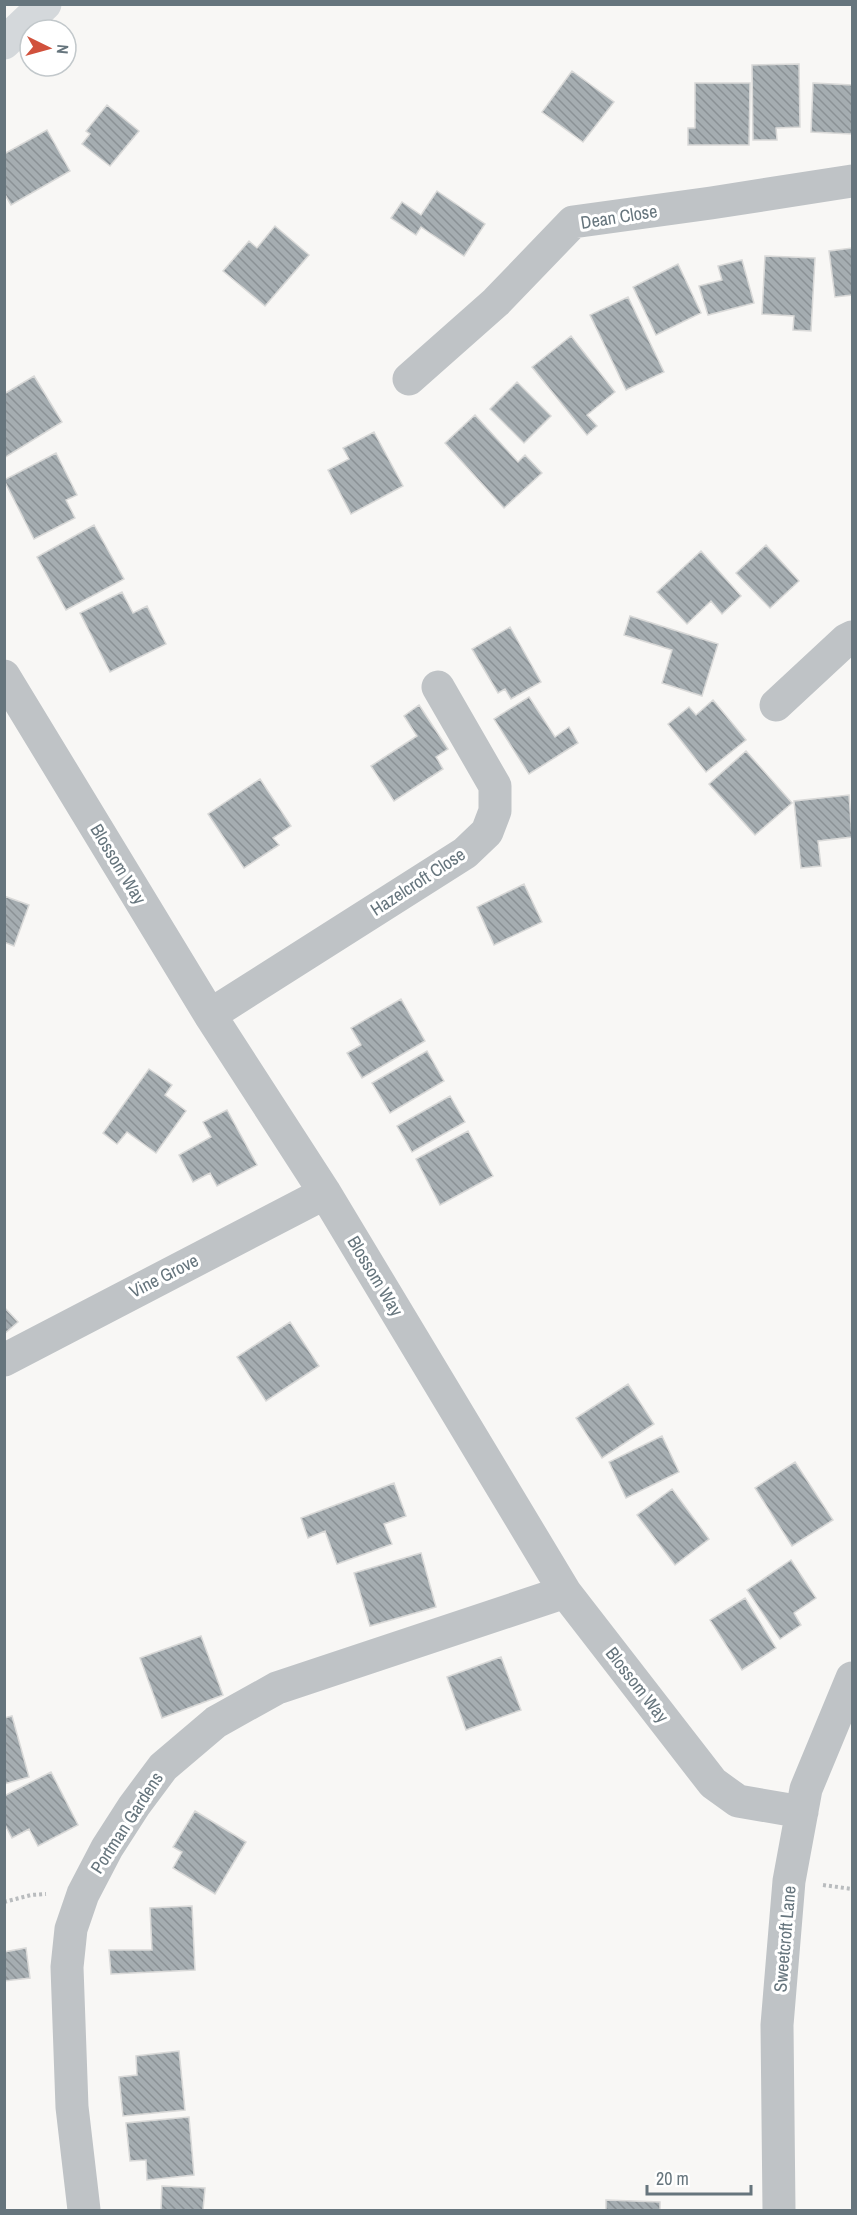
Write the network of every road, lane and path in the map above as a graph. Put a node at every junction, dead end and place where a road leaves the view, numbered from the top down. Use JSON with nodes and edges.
{"nodes":[{"id":1,"x":45,"y":4,"type":"edge"},
{"id":2,"x":4,"y":43,"type":"edge"},
{"id":3,"x":852,"y":181,"type":"edge"},
{"id":4,"x":409,"y":379,"type":"dead end"},
{"id":5,"x":852,"y":637,"type":"edge"},
{"id":6,"x":4,"y":676,"type":"edge"},
{"id":7,"x":438,"y":687,"type":"dead end"},
{"id":8,"x":776,"y":705,"type":"dead end"},
{"id":9,"x":210,"y":1016,"type":"junction"},
{"id":10,"x":325,"y":1193,"type":"junction"},
{"id":11,"x":4,"y":1360,"type":"edge"},
{"id":12,"x":566,"y":1592,"type":"junction"},
{"id":13,"x":852,"y":1678,"type":"edge"},
{"id":14,"x":802,"y":1812,"type":"junction"},
{"id":15,"x":84,"y":2211,"type":"edge"},
{"id":16,"x":779,"y":2211,"type":"edge"}],
"edges":[{"from":1,"to":2,"type":"street"},
{"from":3,"to":4,"type":"street","name":"Dean Close"},
{"from":5,"to":8,"type":"street"},
{"from":6,"to":9,"type":"street","name":"Blossom Way"},
{"from":7,"to":9,"type":"street","name":"Hazelcroft Close"},
{"from":9,"to":10,"type":"street","name":"Blossom Way"},
{"from":10,"to":11,"type":"street","name":"Vine Grove"},
{"from":10,"to":12,"type":"street","name":"Blossom Way"},
{"from":12,"to":14,"type":"street","name":"Blossom Way"},
{"from":12,"to":15,"type":"street","name":"Portman Gardens"},
{"from":13,"to":14,"type":"street","name":"Sweetcroft Lane"},
{"from":14,"to":16,"type":"street","name":"Sweetcroft Lane"}]}
